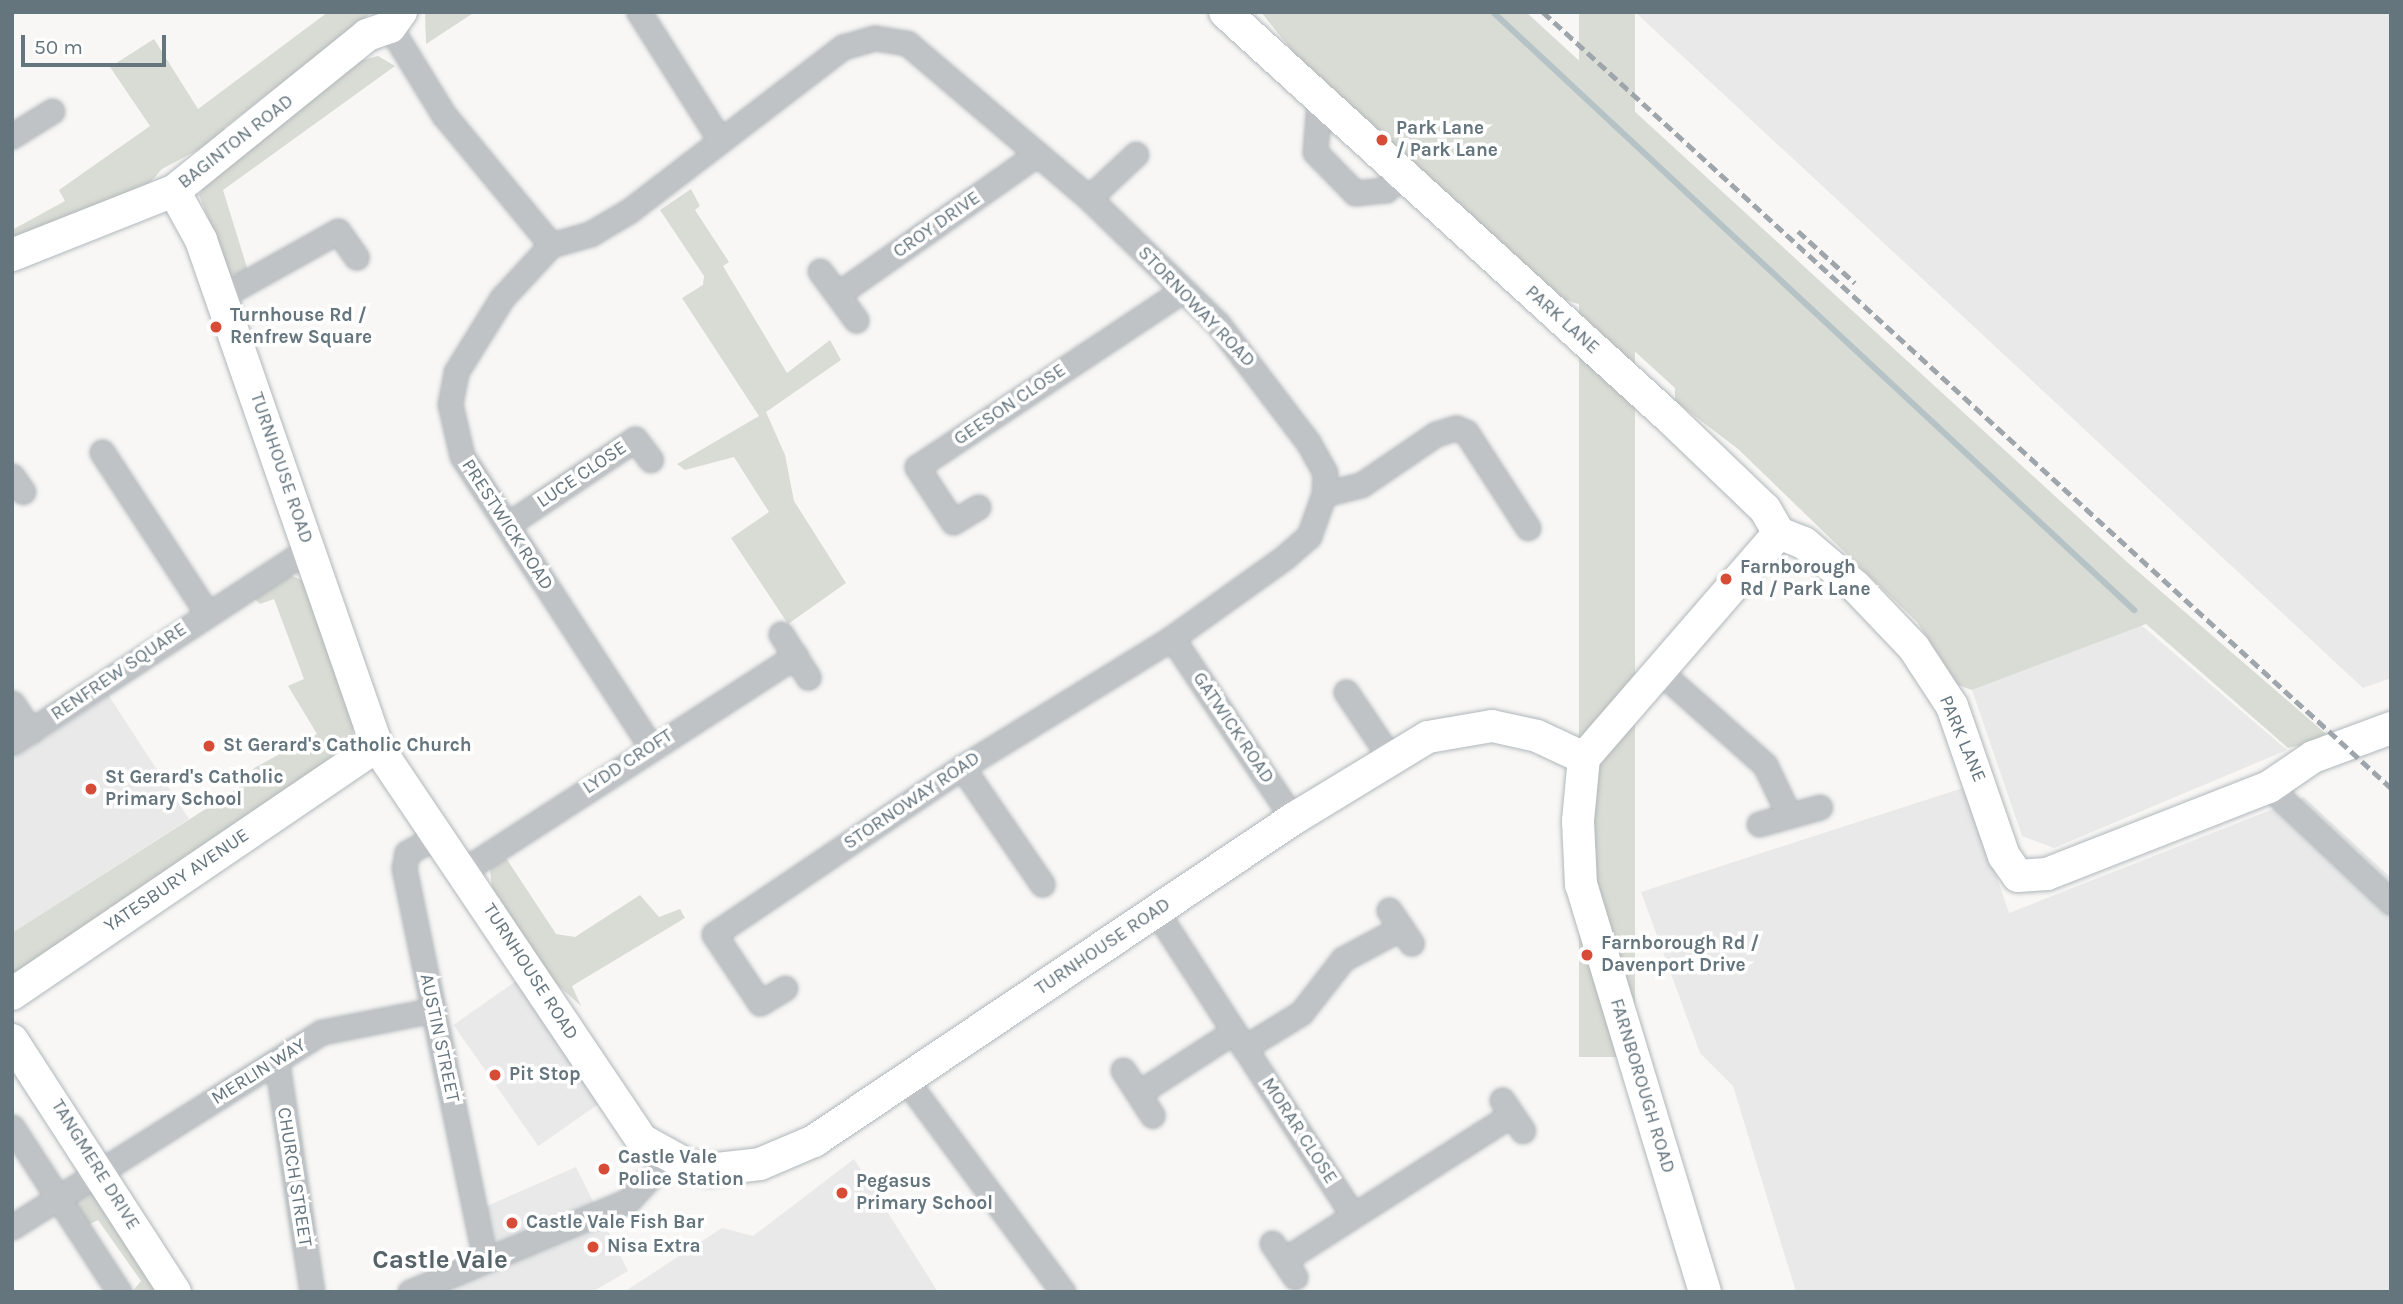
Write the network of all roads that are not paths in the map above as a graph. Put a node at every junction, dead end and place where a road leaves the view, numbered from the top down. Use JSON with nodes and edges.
{"nodes":[{"id":1,"x":639,"y":12,"type":"edge"},
{"id":2,"x":1225,"y":12,"type":"edge"},
{"id":3,"x":395,"y":20,"type":"edge"},
{"id":4,"x":1319,"y":102,"type":"junction"},
{"id":5,"x":52,"y":111,"type":"dead end"},
{"id":6,"x":12,"y":136,"type":"edge"},
{"id":7,"x":718,"y":137,"type":"junction"},
{"id":8,"x":1036,"y":155,"type":"junction"},
{"id":9,"x":1136,"y":155,"type":"dead end"},
{"id":10,"x":1401,"y":175,"type":"junction"},
{"id":11,"x":174,"y":191,"type":"junction"},
{"id":12,"x":1088,"y":198,"type":"junction"},
{"id":13,"x":551,"y":245,"type":"junction"},
{"id":14,"x":12,"y":255,"type":"edge"},
{"id":15,"x":356,"y":257,"type":"dead end"},
{"id":16,"x":820,"y":271,"type":"dead end"},
{"id":17,"x":1182,"y":291,"type":"junction"},
{"id":18,"x":838,"y":294,"type":"junction"},
{"id":19,"x":220,"y":297,"type":"junction"},
{"id":20,"x":856,"y":320,"type":"dead end"},
{"id":21,"x":102,"y":452,"type":"dead end"},
{"id":22,"x":651,"y":460,"type":"dead end"},
{"id":23,"x":1324,"y":494,"type":"junction"},
{"id":24,"x":978,"y":507,"type":"dead end"},
{"id":25,"x":507,"y":525,"type":"junction"},
{"id":26,"x":1528,"y":528,"type":"dead end"},
{"id":27,"x":1779,"y":533,"type":"junction"},
{"id":28,"x":309,"y":549,"type":"junction"},
{"id":29,"x":207,"y":613,"type":"junction"},
{"id":30,"x":781,"y":634,"type":"dead end"},
{"id":31,"x":1171,"y":638,"type":"junction"},
{"id":32,"x":795,"y":656,"type":"junction"},
{"id":33,"x":1657,"y":669,"type":"junction"},
{"id":34,"x":808,"y":677,"type":"dead end"},
{"id":35,"x":1346,"y":692,"type":"dead end"},
{"id":36,"x":12,"y":703,"type":"edge"},
{"id":37,"x":2391,"y":728,"type":"edge"},
{"id":38,"x":21,"y":737,"type":"edge"},
{"id":39,"x":377,"y":746,"type":"junction"},
{"id":40,"x":651,"y":747,"type":"junction"},
{"id":41,"x":1584,"y":758,"type":"junction"},
{"id":42,"x":1391,"y":759,"type":"junction"},
{"id":43,"x":962,"y":767,"type":"junction"},
{"id":44,"x":2269,"y":787,"type":"junction"},
{"id":45,"x":1820,"y":807,"type":"dead end"},
{"id":46,"x":1789,"y":815,"type":"junction"},
{"id":47,"x":1293,"y":819,"type":"junction"},
{"id":48,"x":1759,"y":824,"type":"dead end"},
{"id":49,"x":439,"y":835,"type":"junction"},
{"id":50,"x":463,"y":871,"type":"junction"},
{"id":51,"x":1042,"y":884,"type":"dead end"},
{"id":52,"x":2391,"y":902,"type":"edge"},
{"id":53,"x":1156,"y":911,"type":"junction"},
{"id":54,"x":1400,"y":927,"type":"dead end"},
{"id":55,"x":785,"y":988,"type":"dead end"},
{"id":56,"x":12,"y":994,"type":"edge"},
{"id":57,"x":434,"y":1010,"type":"junction"},
{"id":58,"x":12,"y":1040,"type":"edge"},
{"id":59,"x":1239,"y":1040,"type":"junction"},
{"id":60,"x":277,"y":1063,"type":"junction"},
{"id":61,"x":1123,"y":1070,"type":"dead end"},
{"id":62,"x":906,"y":1080,"type":"junction"},
{"id":63,"x":1140,"y":1092,"type":"junction"},
{"id":64,"x":1153,"y":1115,"type":"dead end"},
{"id":65,"x":1512,"y":1115,"type":"dead end"},
{"id":66,"x":12,"y":1127,"type":"edge"},
{"id":67,"x":669,"y":1157,"type":"junction"},
{"id":68,"x":96,"y":1168,"type":"junction"},
{"id":69,"x":57,"y":1197,"type":"junction"},
{"id":70,"x":1352,"y":1214,"type":"junction"},
{"id":71,"x":12,"y":1227,"type":"edge"},
{"id":72,"x":485,"y":1259,"type":"junction"},
{"id":73,"x":1284,"y":1260,"type":"dead end"},
{"id":74,"x":119,"y":1292,"type":"edge"},
{"id":75,"x":175,"y":1292,"type":"edge"},
{"id":76,"x":312,"y":1292,"type":"edge"},
{"id":77,"x":410,"y":1292,"type":"edge"},
{"id":78,"x":1063,"y":1292,"type":"edge"},
{"id":79,"x":1705,"y":1292,"type":"edge"}],
"edges":[{"from":1,"to":7,"type":"street"},
{"from":2,"to":4,"type":"street","name":"PARK LANE"},
{"from":3,"to":11,"type":"street","name":"BAGINTON ROAD"},
{"from":3,"to":13,"type":"street"},
{"from":4,"to":10,"type":"street","name":"PARK LANE"},
{"from":4,"to":10,"type":"street"},
{"from":5,"to":6,"type":"street"},
{"from":7,"to":8,"type":"street","name":"STORNOWAY ROAD"},
{"from":7,"to":13,"type":"street","name":"STORNOWAY ROAD"},
{"from":8,"to":12,"type":"street","name":"STORNOWAY ROAD"},
{"from":8,"to":18,"type":"street","name":"CROY DRIVE"},
{"from":9,"to":12,"type":"street"},
{"from":10,"to":27,"type":"street","name":"PARK LANE"},
{"from":11,"to":14,"type":"street","name":"BAGINTON ROAD"},
{"from":11,"to":19,"type":"street","name":"TURNHOUSE ROAD"},
{"from":12,"to":17,"type":"street","name":"STORNOWAY ROAD"},
{"from":13,"to":25,"type":"street","name":"PRESTWICK ROAD"},
{"from":15,"to":19,"type":"street"},
{"from":16,"to":18,"type":"street"},
{"from":17,"to":23,"type":"street","name":"STORNOWAY ROAD"},
{"from":17,"to":24,"type":"street","name":"GEESON CLOSE"},
{"from":18,"to":20,"type":"street"},
{"from":19,"to":28,"type":"street","name":"TURNHOUSE ROAD"},
{"from":21,"to":29,"type":"street","name":"RENFREW SQUARE"},
{"from":22,"to":25,"type":"street","name":"LUCE CLOSE"},
{"from":23,"to":26,"type":"street"},
{"from":23,"to":31,"type":"street","name":"STORNOWAY ROAD"},
{"from":25,"to":40,"type":"street","name":"PRESTWICK ROAD"},
{"from":27,"to":33,"type":"street"},
{"from":27,"to":44,"type":"street","name":"PARK LANE"},
{"from":28,"to":29,"type":"street","name":"RENFREW SQUARE"},
{"from":28,"to":39,"type":"street","name":"TURNHOUSE ROAD"},
{"from":29,"to":38,"type":"street","name":"RENFREW SQUARE"},
{"from":30,"to":32,"type":"street"},
{"from":31,"to":43,"type":"street","name":"STORNOWAY ROAD"},
{"from":31,"to":47,"type":"street","name":"GATWICK ROAD"},
{"from":32,"to":34,"type":"street"},
{"from":32,"to":40,"type":"street","name":"LYDD CROFT"},
{"from":33,"to":41,"type":"street"},
{"from":33,"to":46,"type":"street"},
{"from":35,"to":42,"type":"street"},
{"from":36,"to":38,"type":"street","name":"RENFREW SQUARE"},
{"from":37,"to":44,"type":"street","name":"PARK LANE"},
{"from":39,"to":49,"type":"street","name":"TURNHOUSE ROAD"},
{"from":39,"to":56,"type":"street","name":"YATESBURY AVENUE"},
{"from":40,"to":50,"type":"street","name":"LYDD CROFT"},
{"from":41,"to":42,"type":"street","name":"TURNHOUSE ROAD"},
{"from":41,"to":79,"type":"street","name":"FARNBOROUGH ROAD"},
{"from":42,"to":47,"type":"street","name":"TURNHOUSE ROAD"},
{"from":43,"to":51,"type":"street"},
{"from":43,"to":55,"type":"street","name":"STORNOWAY ROAD"},
{"from":44,"to":52,"type":"street"},
{"from":45,"to":46,"type":"street"},
{"from":46,"to":48,"type":"street"},
{"from":47,"to":53,"type":"street","name":"TURNHOUSE ROAD"},
{"from":49,"to":50,"type":"street","name":"TURNHOUSE ROAD"},
{"from":49,"to":57,"type":"street","name":"AUSTIN STREET"},
{"from":50,"to":67,"type":"street","name":"TURNHOUSE ROAD"},
{"from":53,"to":59,"type":"street","name":"MORAR CLOSE"},
{"from":53,"to":62,"type":"street","name":"TURNHOUSE ROAD"},
{"from":54,"to":59,"type":"street"},
{"from":57,"to":60,"type":"street","name":"MERLIN WAY"},
{"from":57,"to":72,"type":"street","name":"AUSTIN STREET"},
{"from":58,"to":68,"type":"street","name":"TANGMERE DRIVE"},
{"from":59,"to":63,"type":"street"},
{"from":59,"to":70,"type":"street","name":"MORAR CLOSE"},
{"from":60,"to":68,"type":"street","name":"MERLIN WAY"},
{"from":60,"to":76,"type":"street","name":"CHURCH STREET"},
{"from":61,"to":63,"type":"street"},
{"from":62,"to":67,"type":"street","name":"TURNHOUSE ROAD"},
{"from":62,"to":78,"type":"street"},
{"from":63,"to":64,"type":"street"},
{"from":65,"to":70,"type":"street"},
{"from":66,"to":69,"type":"street"},
{"from":67,"to":72,"type":"street"},
{"from":68,"to":69,"type":"street","name":"MERLIN WAY"},
{"from":68,"to":75,"type":"street","name":"TANGMERE DRIVE"},
{"from":69,"to":71,"type":"street","name":"MERLIN WAY"},
{"from":69,"to":74,"type":"street"},
{"from":70,"to":73,"type":"street"},
{"from":72,"to":77,"type":"street"}]}
